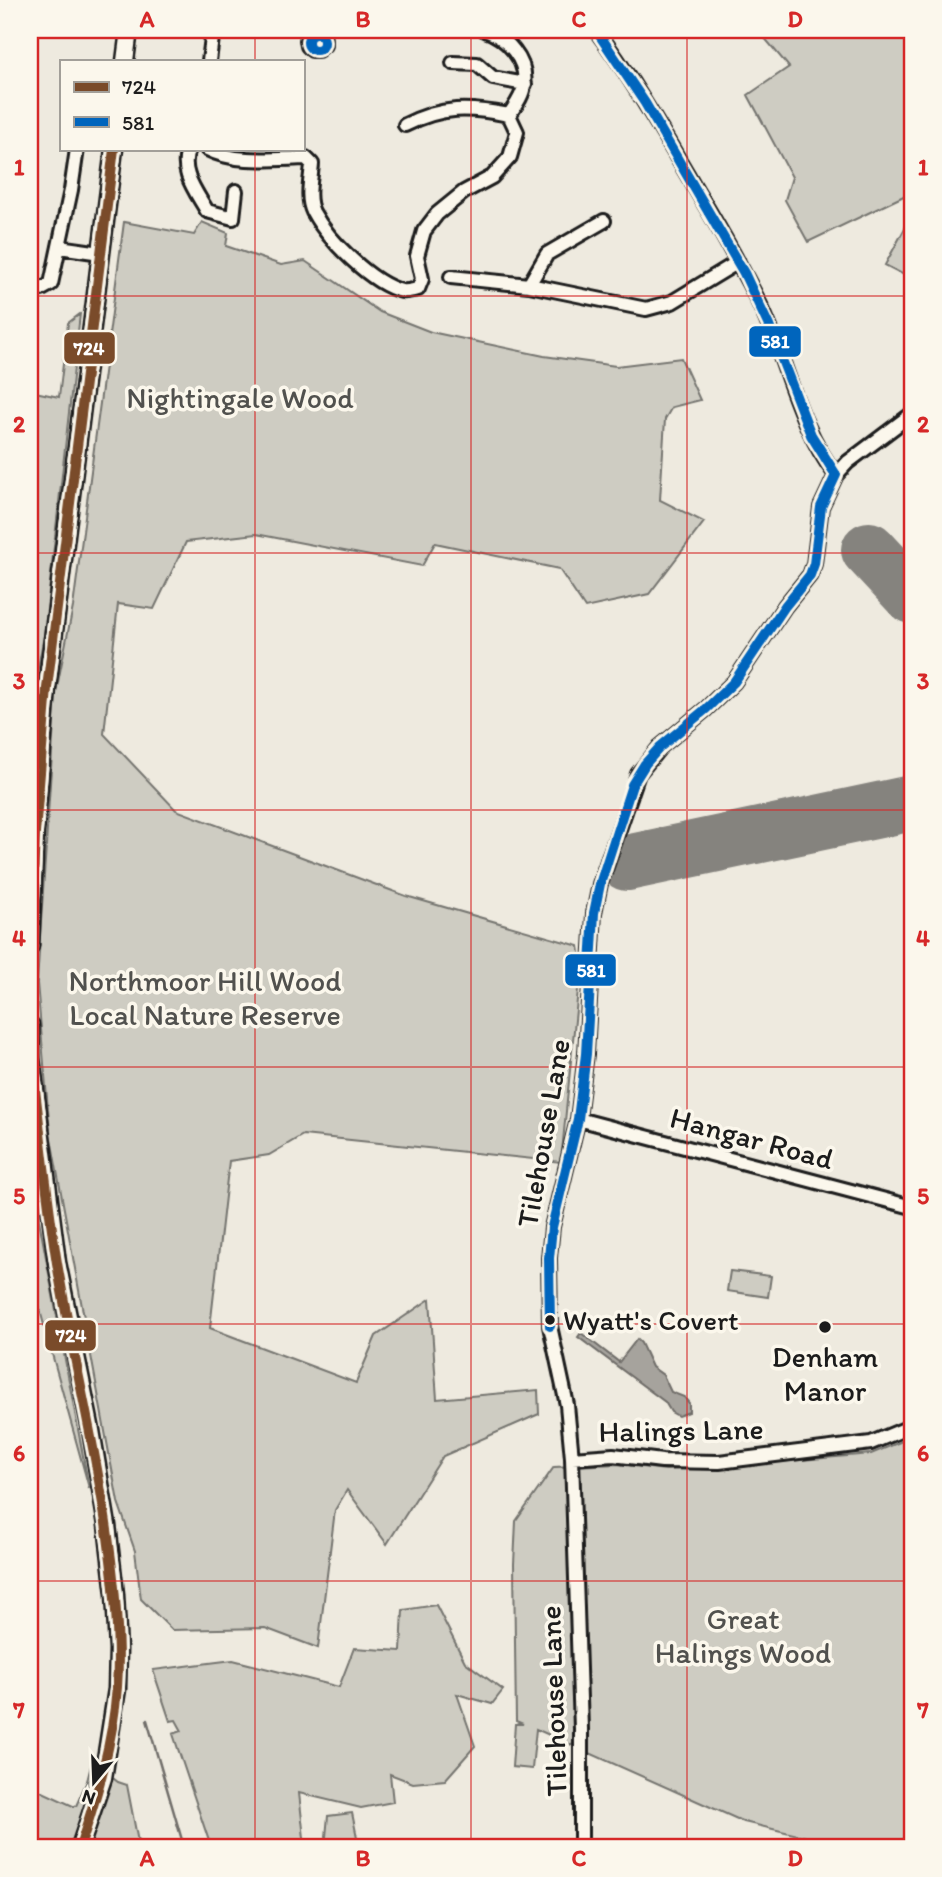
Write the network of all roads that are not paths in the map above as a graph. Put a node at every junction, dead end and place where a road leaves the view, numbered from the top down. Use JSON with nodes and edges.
{"nodes":[{"id":1,"x":129,"y":30,"type":"edge"},
{"id":2,"x":213,"y":30,"type":"edge"},
{"id":3,"x":485,"y":30,"type":"edge"},
{"id":4,"x":596,"y":30,"type":"edge"},
{"id":5,"x":125,"y":60,"type":"edge"},
{"id":6,"x":209,"y":60,"type":"edge"},
{"id":7,"x":453,"y":64,"type":"dead end"},
{"id":8,"x":525,"y":84,"type":"junction"},
{"id":9,"x":509,"y":115,"type":"junction"},
{"id":10,"x":405,"y":125,"type":"dead end"},
{"id":11,"x":77,"y":150,"type":"edge"},
{"id":12,"x":114,"y":150,"type":"edge"},
{"id":13,"x":188,"y":150,"type":"edge"},
{"id":14,"x":209,"y":150,"type":"edge"},
{"id":15,"x":236,"y":191,"type":"dead end"},
{"id":16,"x":604,"y":221,"type":"dead end"},
{"id":17,"x":59,"y":247,"type":"junction"},
{"id":18,"x":101,"y":253,"type":"junction"},
{"id":19,"x":738,"y":262,"type":"junction"},
{"id":20,"x":451,"y":277,"type":"dead end"},
{"id":21,"x":528,"y":285,"type":"junction"},
{"id":22,"x":30,"y":287,"type":"edge"},
{"id":23,"x":912,"y":414,"type":"edge"},
{"id":24,"x":836,"y":475,"type":"junction"},
{"id":25,"x":30,"y":946,"type":"edge"},
{"id":26,"x":30,"y":1025,"type":"edge"},
{"id":27,"x":578,"y":1119,"type":"junction"},
{"id":28,"x":912,"y":1207,"type":"edge"},
{"id":29,"x":912,"y":1426,"type":"edge"},
{"id":30,"x":572,"y":1458,"type":"junction"},
{"id":31,"x":80,"y":1847,"type":"edge"},
{"id":32,"x":581,"y":1847,"type":"edge"}],
"edges":[{"from":1,"to":5,"type":"main road"},
{"from":2,"to":6,"type":"street"},
{"from":3,"to":8,"type":"street"},
{"from":4,"to":19,"type":"street"},
{"from":7,"to":8,"type":"street"},
{"from":8,"to":9,"type":"street"},
{"from":9,"to":10,"type":"street"},
{"from":9,"to":14,"type":"street"},
{"from":11,"to":17,"type":"street"},
{"from":12,"to":18,"type":"main road"},
{"from":13,"to":15,"type":"street"},
{"from":16,"to":21,"type":"street"},
{"from":17,"to":18,"type":"street"},
{"from":17,"to":22,"type":"street"},
{"from":18,"to":25,"type":"main road"},
{"from":19,"to":21,"type":"street"},
{"from":19,"to":24,"type":"street"},
{"from":20,"to":21,"type":"street"},
{"from":23,"to":24,"type":"street","name":"Tilehouse Lane"},
{"from":24,"to":27,"type":"street","name":"Tilehouse Lane"},
{"from":26,"to":31,"type":"main road"},
{"from":27,"to":28,"type":"street","name":"Hangar Road"},
{"from":27,"to":30,"type":"street","name":"Tilehouse Lane"},
{"from":29,"to":30,"type":"street","name":"Halings Lane"},
{"from":30,"to":32,"type":"street","name":"Tilehouse Lane"}]}
